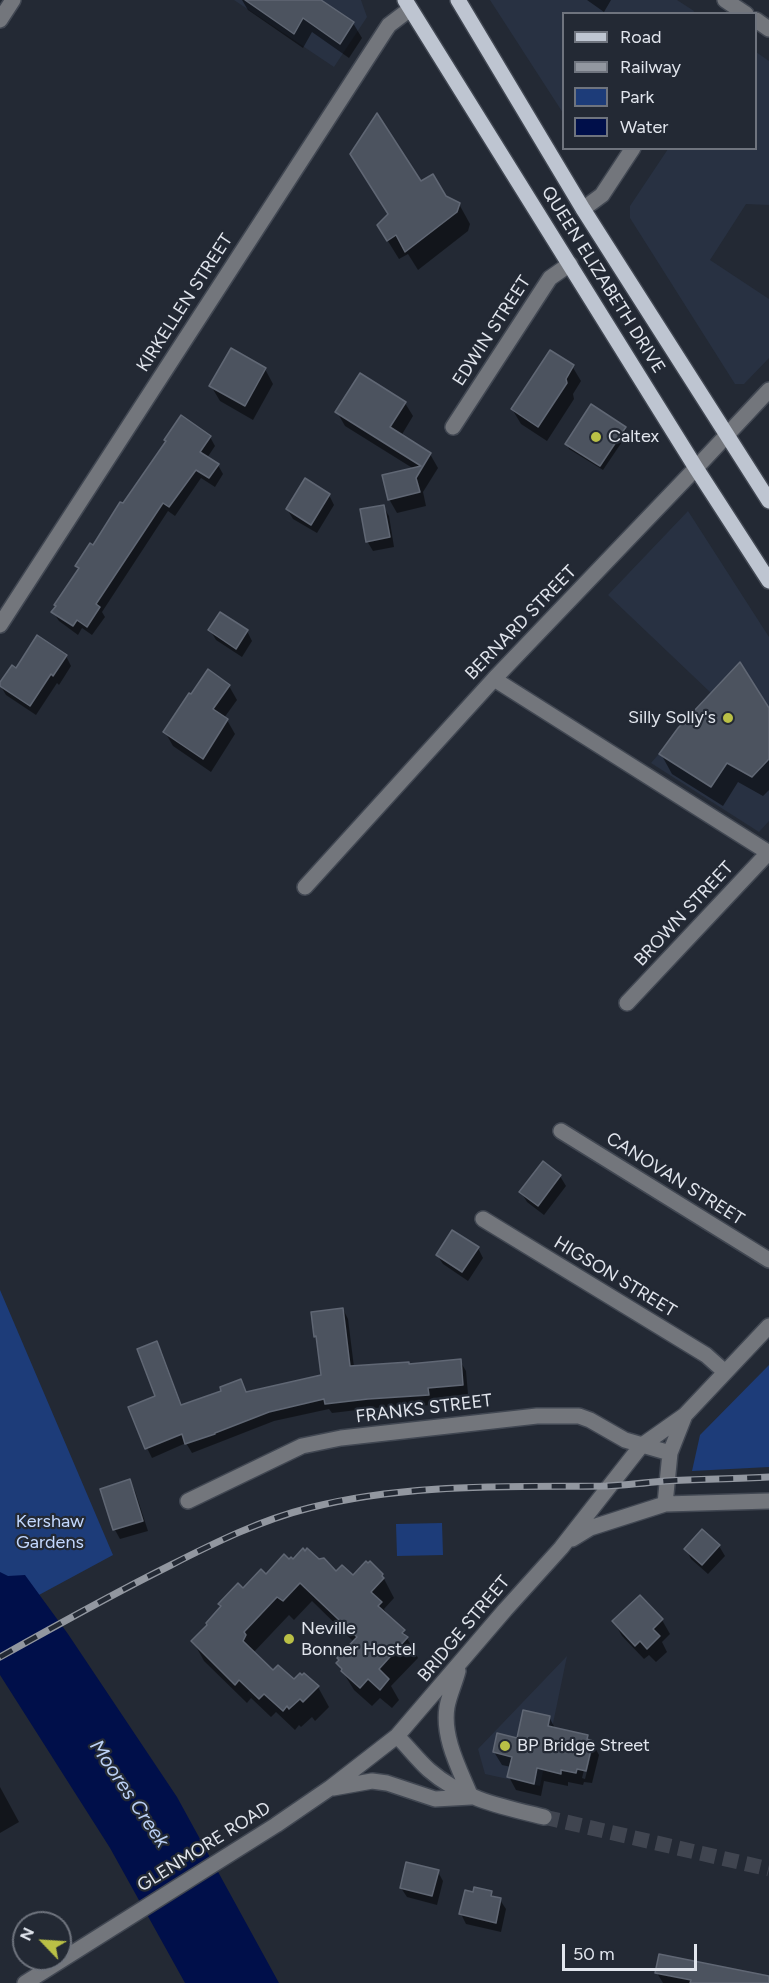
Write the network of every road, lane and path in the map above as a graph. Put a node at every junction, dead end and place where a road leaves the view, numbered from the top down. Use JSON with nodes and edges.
{"nodes":[{"id":1,"x":13,"y":0,"type":"edge"},
{"id":2,"x":458,"y":0,"type":"edge"},
{"id":3,"x":407,"y":5,"type":"edge"},
{"id":4,"x":725,"y":5,"type":"edge"},
{"id":5,"x":741,"y":12,"type":"edge"},
{"id":6,"x":0,"y":20,"type":"edge"},
{"id":7,"x":632,"y":150,"type":"edge"},
{"id":8,"x":583,"y":209,"type":"junction"},
{"id":9,"x":570,"y":264,"type":"junction"},
{"id":10,"x":769,"y":390,"type":"edge"},
{"id":11,"x":453,"y":427,"type":"dead end"},
{"id":12,"x":727,"y":434,"type":"junction"},
{"id":13,"x":696,"y":468,"type":"junction"},
{"id":14,"x":769,"y":501,"type":"edge"},
{"id":15,"x":769,"y":581,"type":"edge"},
{"id":16,"x":0,"y":625,"type":"edge"},
{"id":17,"x":494,"y":679,"type":"junction"},
{"id":18,"x":769,"y":853,"type":"edge"},
{"id":19,"x":305,"y":887,"type":"dead end"},
{"id":20,"x":627,"y":1003,"type":"dead end"},
{"id":21,"x":561,"y":1131,"type":"dead end"},
{"id":22,"x":483,"y":1220,"type":"dead end"},
{"id":23,"x":769,"y":1260,"type":"edge"},
{"id":24,"x":769,"y":1326,"type":"edge"},
{"id":25,"x":725,"y":1372,"type":"junction"},
{"id":26,"x":685,"y":1415,"type":"junction"},
{"id":27,"x":641,"y":1446,"type":"junction"},
{"id":28,"x":670,"y":1452,"type":"junction"},
{"id":29,"x":189,"y":1501,"type":"dead end"},
{"id":30,"x":769,"y":1501,"type":"edge"},
{"id":31,"x":665,"y":1504,"type":"junction"},
{"id":32,"x":561,"y":1548,"type":"junction"},
{"id":33,"x":460,"y":1664,"type":"junction"},
{"id":34,"x":397,"y":1736,"type":"junction"},
{"id":35,"x":330,"y":1788,"type":"junction"},
{"id":36,"x":471,"y":1797,"type":"junction"},
{"id":37,"x":544,"y":1817,"type":"tunnel mouth"},
{"id":38,"x":26,"y":1983,"type":"edge"}],
"edges":[{"from":1,"to":6,"type":"street"},
{"from":2,"to":8,"type":"main road","name":"QUEEN ELIZABETH DRIVE"},
{"from":3,"to":9,"type":"main road","name":"QUEEN ELIZABETH DRIVE"},
{"from":3,"to":16,"type":"street","name":"KIRKELLEN STREET"},
{"from":4,"to":5,"type":"street"},
{"from":7,"to":8,"type":"street"},
{"from":8,"to":12,"type":"main road","name":"QUEEN ELIZABETH DRIVE"},
{"from":9,"to":11,"type":"street","name":"EDWIN STREET"},
{"from":9,"to":13,"type":"main road","name":"QUEEN ELIZABETH DRIVE"},
{"from":10,"to":12,"type":"street","name":"BERNARD STREET"},
{"from":12,"to":13,"type":"street","name":"BERNARD STREET"},
{"from":12,"to":14,"type":"main road","name":"QUEEN ELIZABETH DRIVE"},
{"from":13,"to":15,"type":"main road","name":"QUEEN ELIZABETH DRIVE"},
{"from":13,"to":17,"type":"street","name":"BERNARD STREET"},
{"from":17,"to":18,"type":"street"},
{"from":17,"to":19,"type":"street","name":"BERNARD STREET"},
{"from":18,"to":20,"type":"street","name":"BROWN STREET"},
{"from":21,"to":23,"type":"street","name":"CANOVAN STREET"},
{"from":22,"to":25,"type":"street","name":"HIGSON STREET"},
{"from":24,"to":25,"type":"street","name":"BRIDGE STREET"},
{"from":25,"to":26,"type":"street","name":"BRIDGE STREET"},
{"from":26,"to":27,"type":"street","name":"BRIDGE STREET"},
{"from":26,"to":28,"type":"street","name":"BRIDGE STREET"},
{"from":27,"to":28,"type":"street","name":"FRANKS STREET"},
{"from":27,"to":29,"type":"street","name":"FRANKS STREET"},
{"from":27,"to":32,"type":"street","name":"BRIDGE STREET"},
{"from":28,"to":31,"type":"street","name":"BRIDGE STREET"},
{"from":30,"to":31,"type":"street"},
{"from":31,"to":32,"type":"street","name":"BRIDGE STREET"},
{"from":32,"to":33,"type":"street","name":"BRIDGE STREET"},
{"from":33,"to":34,"type":"street","name":"BRIDGE STREET"},
{"from":33,"to":36,"type":"street"},
{"from":34,"to":35,"type":"street","name":"GLENMORE ROAD"},
{"from":34,"to":36,"type":"street"},
{"from":35,"to":36,"type":"street"},
{"from":35,"to":38,"type":"street","name":"GLENMORE ROAD"},
{"from":36,"to":37,"type":"street"}]}
